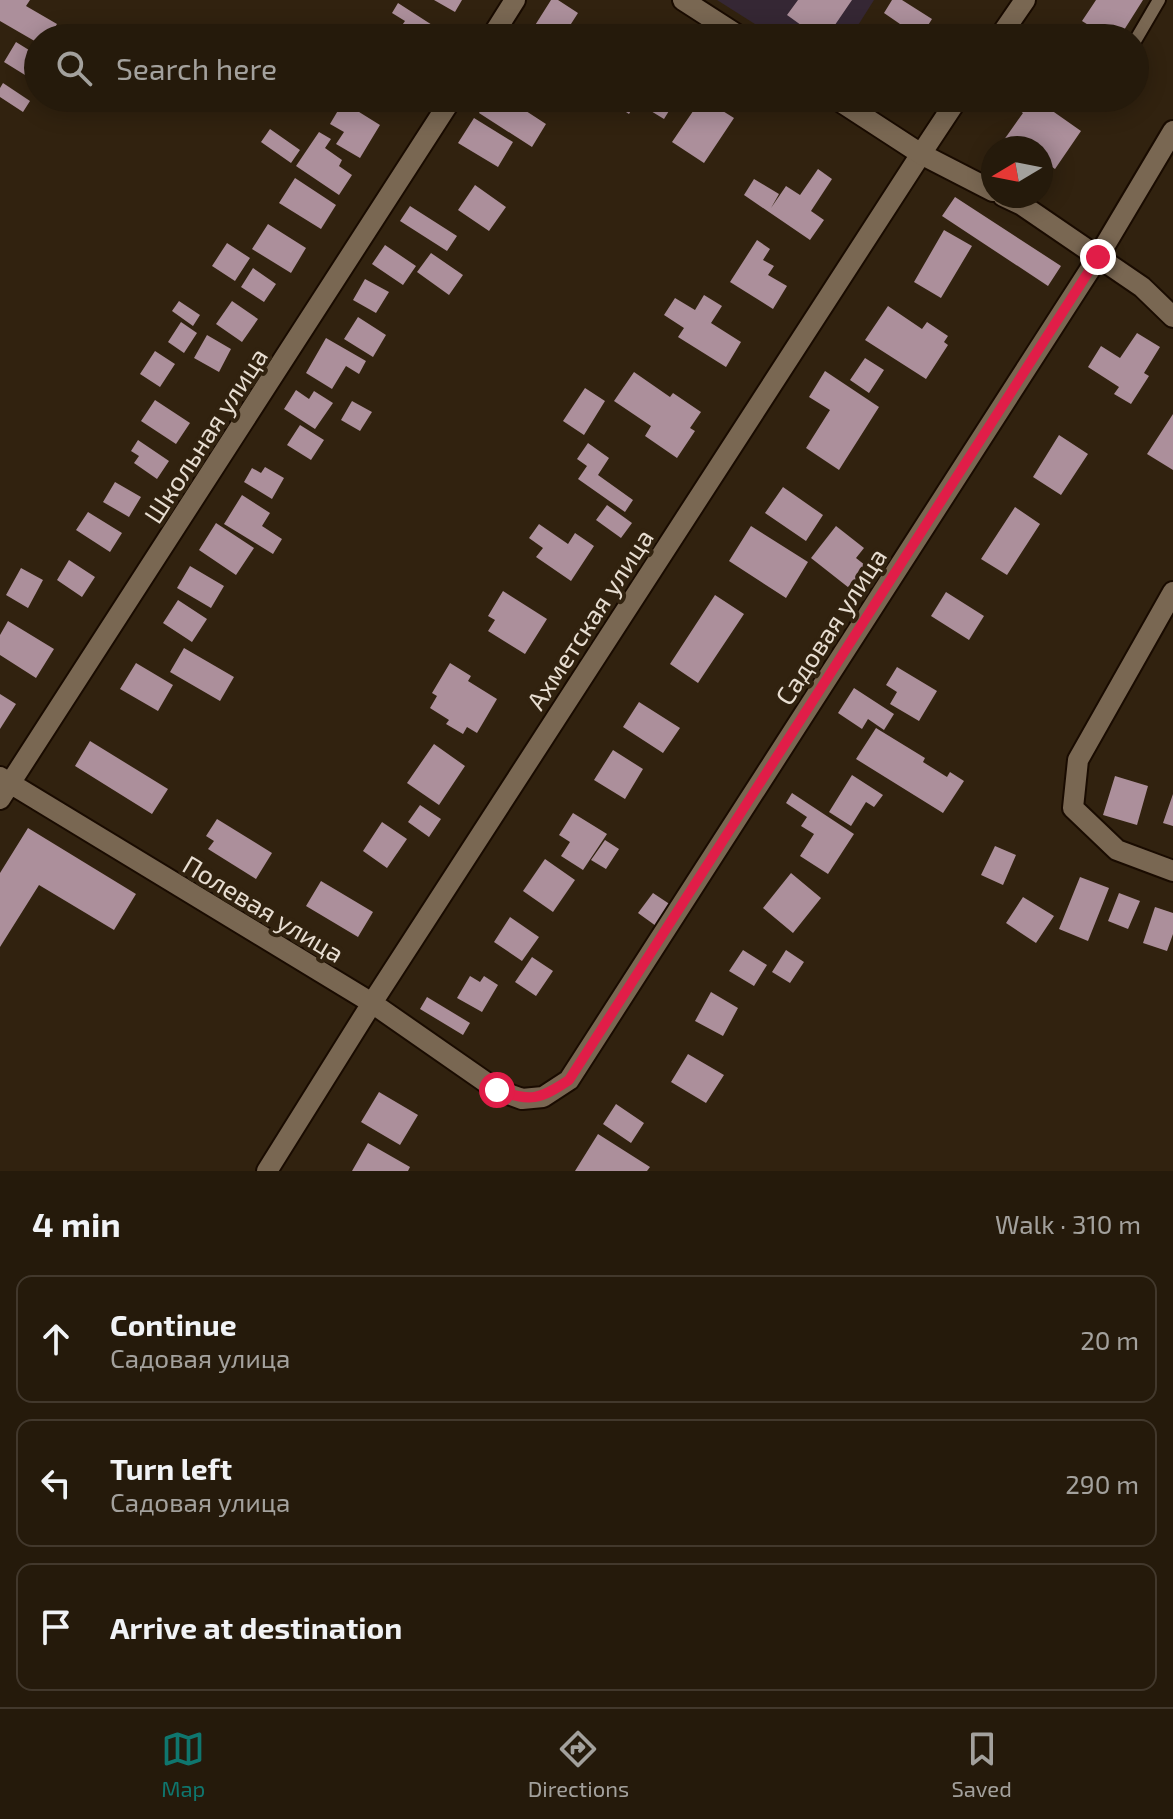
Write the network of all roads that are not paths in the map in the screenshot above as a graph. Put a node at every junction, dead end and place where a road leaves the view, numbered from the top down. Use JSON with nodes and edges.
{"nodes":[{"id":1,"x":515,"y":0,"type":"edge"},
{"id":2,"x":683,"y":0,"type":"edge"},
{"id":3,"x":1025,"y":0,"type":"edge"},
{"id":4,"x":1159,"y":0,"type":"edge"},
{"id":5,"x":500,"y":24,"type":"edge"},
{"id":6,"x":720,"y":24,"type":"edge"},
{"id":7,"x":1009,"y":24,"type":"edge"},
{"id":8,"x":1145,"y":24,"type":"edge"},
{"id":9,"x":443,"y":112,"type":"edge"},
{"id":10,"x":856,"y":112,"type":"edge"},
{"id":11,"x":949,"y":112,"type":"edge"},
{"id":12,"x":1173,"y":131,"type":"edge"},
{"id":13,"x":921,"y":154,"type":"junction"},
{"id":14,"x":981,"y":185,"type":"edge"},
{"id":15,"x":1026,"y":208,"type":"edge"},
{"id":16,"x":1098,"y":257,"type":"junction"},
{"id":17,"x":1173,"y":317,"type":"edge"},
{"id":18,"x":1173,"y":592,"type":"edge"},
{"id":19,"x":4,"y":787,"type":"edge"},
{"id":20,"x":1173,"y":871,"type":"edge"},
{"id":21,"x":372,"y":1003,"type":"junction"},
{"id":22,"x":497,"y":1090,"type":"joint"},
{"id":23,"x":267,"y":1171,"type":"edge"}],
"edges":[{"from":1,"to":5,"type":"street"},
{"from":2,"to":6,"type":"street"},
{"from":3,"to":7,"type":"street"},
{"from":4,"to":8,"type":"lane"},
{"from":9,"to":19,"type":"street","name":"Школьная улица"},
{"from":10,"to":13,"type":"street"},
{"from":11,"to":13,"type":"street","name":"Ахметская улица"},
{"from":12,"to":16,"type":"street","name":"Садовая улица"},
{"from":13,"to":14,"type":"street"},
{"from":13,"to":21,"type":"street","name":"Ахметская улица"},
{"from":15,"to":16,"type":"street"},
{"from":16,"to":17,"type":"street"},
{"from":16,"to":22,"type":"street","name":"Садовая улица"},
{"from":18,"to":20,"type":"street"},
{"from":19,"to":21,"type":"street","name":"Полевая улица"},
{"from":21,"to":22,"type":"street","name":"Полевая улица"},
{"from":21,"to":23,"type":"street","name":"Ахметская улица"}]}
